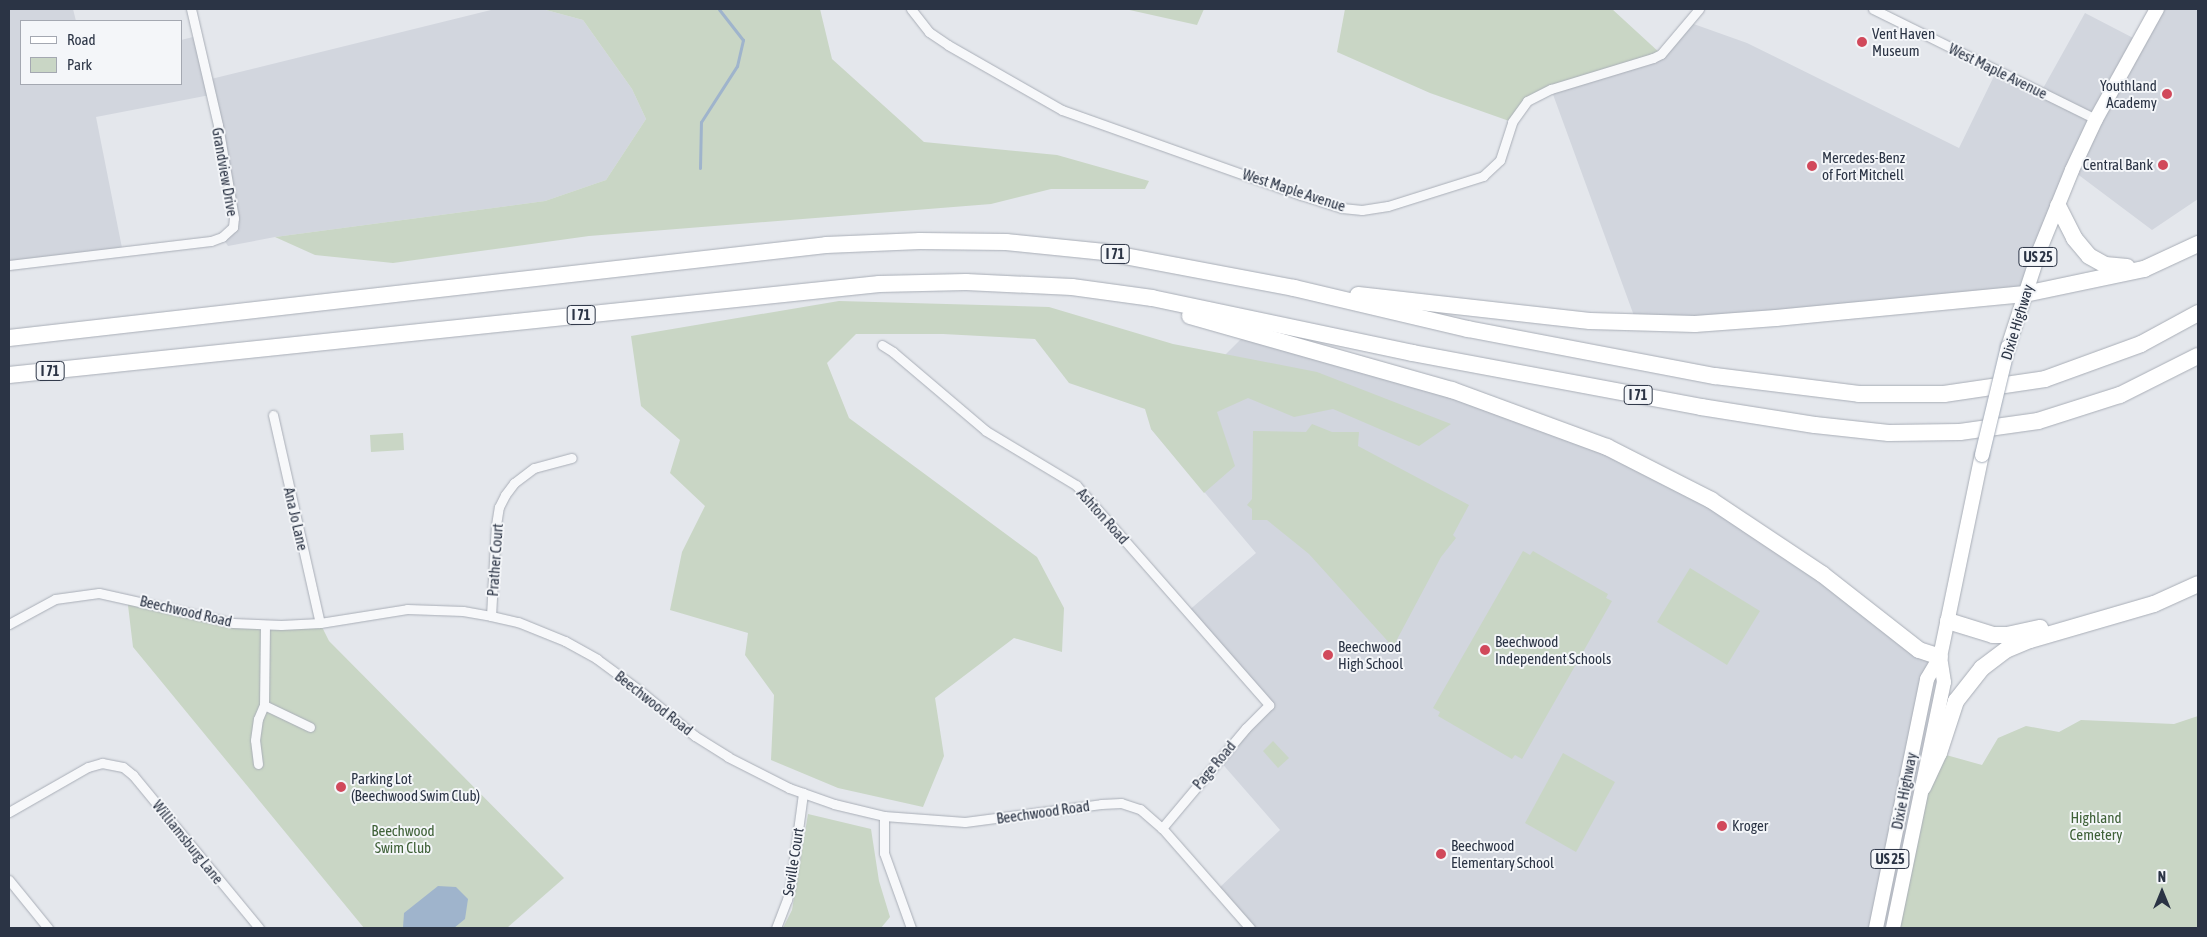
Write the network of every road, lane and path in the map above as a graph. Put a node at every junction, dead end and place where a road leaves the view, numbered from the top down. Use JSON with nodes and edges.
{"nodes":[{"id":1,"x":191,"y":9,"type":"edge"},
{"id":2,"x":911,"y":9,"type":"edge"},
{"id":3,"x":1700,"y":9,"type":"edge"},
{"id":4,"x":1873,"y":9,"type":"edge"},
{"id":5,"x":2157,"y":9,"type":"edge"},
{"id":6,"x":2096,"y":119,"type":"junction"},
{"id":7,"x":2058,"y":206,"type":"junction"},
{"id":8,"x":2198,"y":244,"type":"edge"},
{"id":9,"x":9,"y":265,"type":"edge"},
{"id":10,"x":2144,"y":269,"type":"junction"},
{"id":11,"x":1072,"y":287,"type":"junction"},
{"id":12,"x":1294,"y":288,"type":"junction"},
{"id":13,"x":2025,"y":294,"type":"junction"},
{"id":14,"x":2198,"y":313,"type":"edge"},
{"id":15,"x":9,"y":338,"type":"edge"},
{"id":16,"x":882,"y":345,"type":"dead end"},
{"id":17,"x":2198,"y":356,"type":"edge"},
{"id":18,"x":91,"y":367,"type":"junction"},
{"id":19,"x":9,"y":375,"type":"edge"},
{"id":20,"x":9,"y":386,"type":"edge"},
{"id":21,"x":273,"y":415,"type":"dead end"},
{"id":22,"x":572,"y":458,"type":"dead end"},
{"id":23,"x":2198,"y":584,"type":"edge"},
{"id":24,"x":491,"y":616,"type":"junction"},
{"id":25,"x":1948,"y":620,"type":"junction"},
{"id":26,"x":2090,"y":622,"type":"junction"},
{"id":27,"x":320,"y":623,"type":"junction"},
{"id":28,"x":9,"y":624,"type":"edge"},
{"id":29,"x":264,"y":624,"type":"junction"},
{"id":30,"x":1940,"y":657,"type":"junction"},
{"id":31,"x":264,"y":705,"type":"junction"},
{"id":32,"x":1268,"y":705,"type":"joint"},
{"id":33,"x":310,"y":727,"type":"dead end"},
{"id":34,"x":258,"y":764,"type":"dead end"},
{"id":35,"x":1923,"y":787,"type":"junction"},
{"id":36,"x":803,"y":793,"type":"junction"},
{"id":37,"x":9,"y":812,"type":"edge"},
{"id":38,"x":884,"y":816,"type":"junction"},
{"id":39,"x":1162,"y":828,"type":"junction"},
{"id":40,"x":9,"y":880,"type":"edge"},
{"id":41,"x":48,"y":928,"type":"edge"},
{"id":42,"x":259,"y":928,"type":"edge"},
{"id":43,"x":776,"y":928,"type":"edge"},
{"id":44,"x":911,"y":928,"type":"edge"},
{"id":45,"x":1250,"y":928,"type":"edge"},
{"id":46,"x":1876,"y":928,"type":"edge"},
{"id":47,"x":1894,"y":928,"type":"edge"}],
"edges":[{"from":1,"to":9,"type":"street","name":"Grandview Drive"},
{"from":2,"to":3,"type":"street","name":"West Maple Avenue"},
{"from":4,"to":6,"type":"street","name":"West Maple Avenue"},
{"from":5,"to":6,"type":"main road","name":"Dixie Highway","number":"US 25"},
{"from":6,"to":7,"type":"main road","name":"Dixie Highway","number":"US 25"},
{"from":7,"to":10,"type":"highway"},
{"from":7,"to":13,"type":"main road","name":"Dixie Highway","number":"US 25"},
{"from":8,"to":10,"type":"highway"},
{"from":10,"to":13,"type":"highway"},
{"from":11,"to":17,"type":"highway","number":"I 71"},
{"from":11,"to":18,"type":"highway","number":"I 71"},
{"from":11,"to":30,"type":"highway"},
{"from":12,"to":13,"type":"highway"},
{"from":12,"to":14,"type":"highway","number":"I 71"},
{"from":12,"to":15,"type":"highway","number":"I 71"},
{"from":13,"to":25,"type":"main road","name":"Dixie Highway","number":"US 25","bridge":true},
{"from":16,"to":32,"type":"street","name":"Ashton Road"},
{"from":18,"to":19,"type":"highway","number":"I 71"},
{"from":18,"to":20,"type":"highway"},
{"from":21,"to":27,"type":"street","name":"Ana Jo Lane"},
{"from":22,"to":24,"type":"street","name":"Prather Court"},
{"from":23,"to":26,"type":"highway"},
{"from":24,"to":27,"type":"street","name":"Beechwood Road"},
{"from":24,"to":36,"type":"street","name":"Beechwood Road"},
{"from":25,"to":26,"type":"highway"},
{"from":25,"to":30,"type":"main road","name":"Dixie Highway","number":"US 25"},
{"from":26,"to":35,"type":"highway"},
{"from":27,"to":29,"type":"street","name":"Beechwood Road"},
{"from":28,"to":29,"type":"street","name":"Beechwood Road"},
{"from":29,"to":31,"type":"street"},
{"from":30,"to":35,"type":"main road","name":"Dixie Highway","number":"US 25"},
{"from":30,"to":46,"type":"main road","name":"Dixie Highway","number":"US 25"},
{"from":31,"to":33,"type":"street"},
{"from":31,"to":34,"type":"street"},
{"from":32,"to":39,"type":"street","name":"Page Road"},
{"from":35,"to":47,"type":"main road","name":"Dixie Highway","number":"US 25"},
{"from":36,"to":38,"type":"street","name":"Beechwood Road"},
{"from":36,"to":43,"type":"street","name":"Seville Court"},
{"from":37,"to":42,"type":"street","name":"Williamsburg Lane"},
{"from":38,"to":39,"type":"street","name":"Beechwood Road"},
{"from":38,"to":44,"type":"street"},
{"from":39,"to":45,"type":"street","name":"Beechwood Road"},
{"from":40,"to":41,"type":"street"}]}
